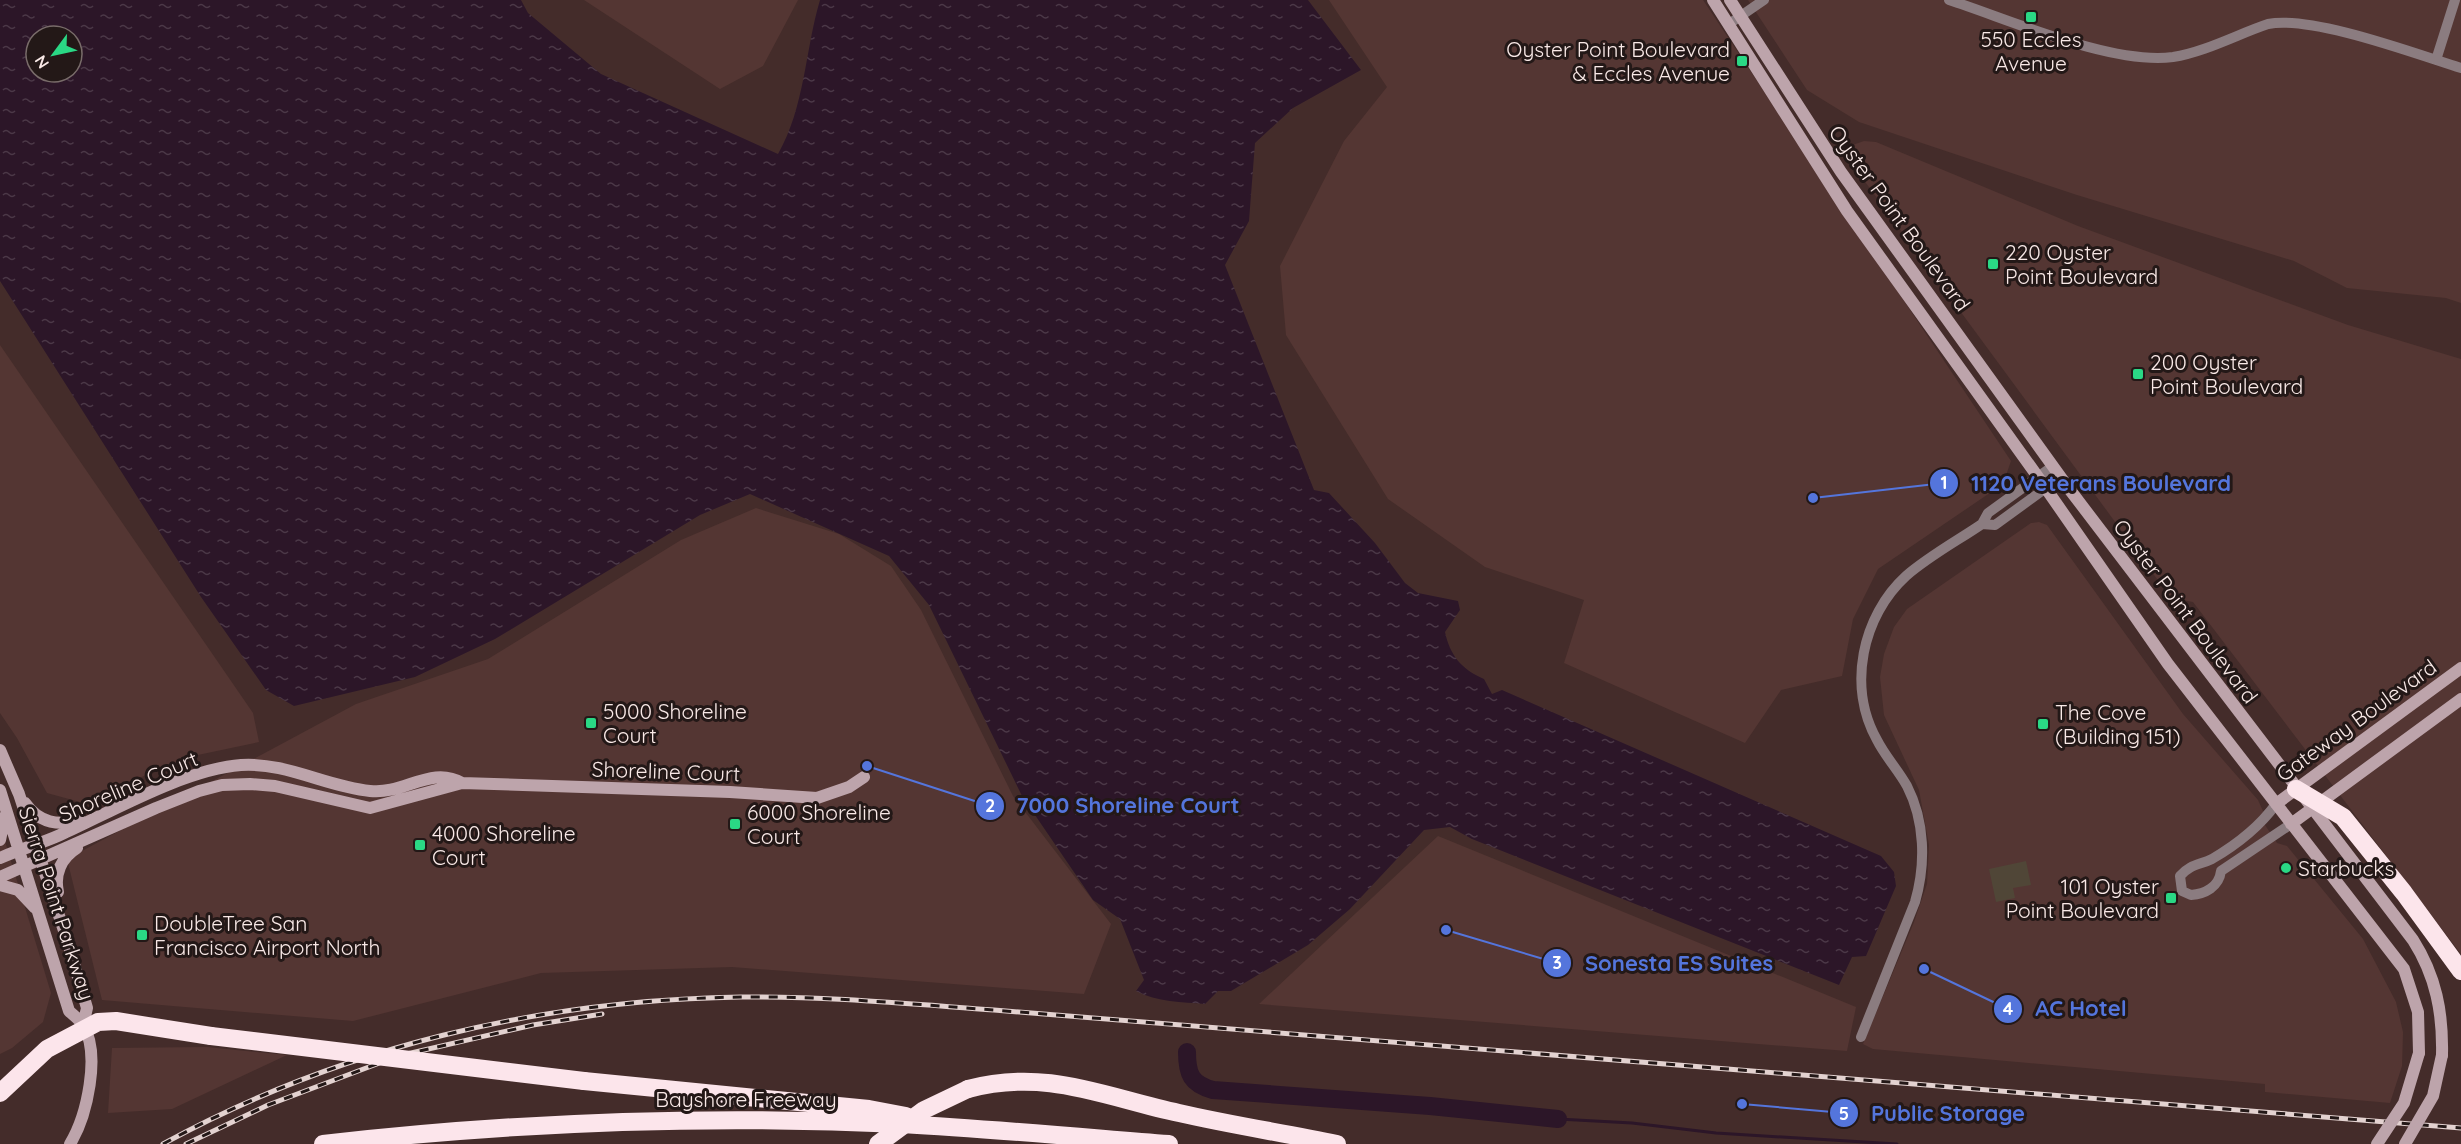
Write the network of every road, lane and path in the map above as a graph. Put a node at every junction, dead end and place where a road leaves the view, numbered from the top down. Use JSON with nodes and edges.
{"nodes":[{"id":1,"x":1730,"y":0,"type":"edge"},
{"id":2,"x":1764,"y":0,"type":"edge"},
{"id":3,"x":1949,"y":0,"type":"edge"},
{"id":4,"x":2455,"y":0,"type":"edge"},
{"id":5,"x":1718,"y":2,"type":"edge"},
{"id":6,"x":1740,"y":16,"type":"junction"},
{"id":7,"x":1729,"y":24,"type":"junction"},
{"id":8,"x":2436,"y":60,"type":"junction"},
{"id":9,"x":2461,"y":68,"type":"edge"},
{"id":10,"x":2053,"y":466,"type":"junction"},
{"id":11,"x":2038,"y":477,"type":"junction"},
{"id":12,"x":2061,"y":477,"type":"junction"},
{"id":13,"x":2046,"y":489,"type":"junction"},
{"id":14,"x":1982,"y":524,"type":"junction"},
{"id":15,"x":2461,"y":668,"type":"edge"},
{"id":16,"x":2461,"y":699,"type":"edge"},
{"id":17,"x":0,"y":750,"type":"edge"},
{"id":18,"x":864,"y":777,"type":"dead end"},
{"id":19,"x":462,"y":783,"type":"junction"},
{"id":20,"x":2296,"y":789,"type":"junction"},
{"id":21,"x":0,"y":791,"type":"edge"},
{"id":22,"x":19,"y":794,"type":"junction"},
{"id":23,"x":2276,"y":804,"type":"junction"},
{"id":24,"x":2315,"y":806,"type":"junction"},
{"id":25,"x":102,"y":814,"type":"junction"},
{"id":26,"x":2291,"y":824,"type":"junction"},
{"id":27,"x":99,"y":834,"type":"junction"},
{"id":28,"x":0,"y":840,"type":"edge"},
{"id":29,"x":36,"y":845,"type":"junction"},
{"id":30,"x":19,"y":850,"type":"junction"},
{"id":31,"x":0,"y":858,"type":"edge"},
{"id":32,"x":40,"y":859,"type":"junction"},
{"id":33,"x":2210,"y":860,"type":"junction"},
{"id":34,"x":24,"y":866,"type":"junction"},
{"id":35,"x":2221,"y":871,"type":"junction"},
{"id":36,"x":0,"y":877,"type":"edge"},
{"id":37,"x":0,"y":885,"type":"edge"},
{"id":38,"x":41,"y":918,"type":"junction"},
{"id":39,"x":68,"y":943,"type":"junction"},
{"id":40,"x":2461,"y":971,"type":"edge"},
{"id":41,"x":83,"y":1027,"type":"junction"},
{"id":42,"x":1861,"y":1037,"type":"dead end"},
{"id":43,"x":0,"y":1093,"type":"edge"},
{"id":44,"x":948,"y":1127,"type":"junction"},
{"id":45,"x":70,"y":1144,"type":"edge"},
{"id":46,"x":323,"y":1144,"type":"edge"},
{"id":47,"x":878,"y":1144,"type":"edge"},
{"id":48,"x":1169,"y":1144,"type":"edge"},
{"id":49,"x":1337,"y":1144,"type":"edge"},
{"id":50,"x":2377,"y":1144,"type":"edge"},
{"id":51,"x":2405,"y":1144,"type":"edge"}],
"edges":[{"from":1,"to":6,"type":"street","name":"Oyster Point Boulevard"},
{"from":2,"to":6,"type":"street"},
{"from":3,"to":8,"type":"street"},
{"from":4,"to":8,"type":"street"},
{"from":5,"to":7,"type":"street","name":"Oyster Point Boulevard"},
{"from":6,"to":7,"type":"street"},
{"from":6,"to":10,"type":"street","name":"Oyster Point Boulevard"},
{"from":7,"to":11,"type":"street","name":"Oyster Point Boulevard"},
{"from":8,"to":9,"type":"street"},
{"from":10,"to":11,"type":"street"},
{"from":10,"to":12,"type":"street","name":"Oyster Point Boulevard"},
{"from":11,"to":13,"type":"street","name":"Oyster Point Boulevard"},
{"from":11,"to":14,"type":"street"},
{"from":12,"to":13,"type":"street"},
{"from":12,"to":20,"type":"street","name":"Oyster Point Boulevard"},
{"from":13,"to":14,"type":"street"},
{"from":13,"to":23,"type":"street","name":"Oyster Point Boulevard"},
{"from":14,"to":42,"type":"street"},
{"from":15,"to":20,"type":"street","name":"Gateway Boulevard"},
{"from":16,"to":24,"type":"street"},
{"from":17,"to":22,"type":"street","name":"Sierra Point Parkway"},
{"from":18,"to":19,"type":"street","name":"Shoreline Court"},
{"from":19,"to":25,"type":"street","name":"Shoreline Court"},
{"from":19,"to":27,"type":"street","name":"Shoreline Court"},
{"from":20,"to":23,"type":"street","name":"Gateway Boulevard"},
{"from":20,"to":24,"type":"highway"},
{"from":21,"to":28,"type":"street"},
{"from":21,"to":30,"type":"street","name":"Sierra Point Parkway"},
{"from":22,"to":25,"type":"street"},
{"from":22,"to":29,"type":"street","name":"Sierra Point Parkway"},
{"from":23,"to":26,"type":"street","name":"Oyster Point Boulevard"},
{"from":23,"to":33,"type":"street"},
{"from":24,"to":26,"type":"street"},
{"from":24,"to":40,"type":"highway"},
{"from":24,"to":51,"type":"street","bridge":true},
{"from":25,"to":29,"type":"street","name":"Shoreline Court"},
{"from":26,"to":35,"type":"street"},
{"from":26,"to":50,"type":"street","name":"Oyster Point Boulevard","bridge":true},
{"from":27,"to":32,"type":"street","name":"Shoreline Court"},
{"from":27,"to":39,"type":"street"},
{"from":29,"to":30,"type":"street","name":"Shoreline Court"},
{"from":29,"to":32,"type":"street","name":"Sierra Point Parkway"},
{"from":30,"to":31,"type":"street","name":"Shoreline Court"},
{"from":30,"to":34,"type":"street","name":"Sierra Point Parkway"},
{"from":32,"to":34,"type":"street","name":"Shoreline Court"},
{"from":32,"to":39,"type":"street","name":"Sierra Point Parkway"},
{"from":33,"to":35,"type":"street"},
{"from":33,"to":35,"type":"street"},
{"from":34,"to":36,"type":"street","name":"Shoreline Court"},
{"from":34,"to":38,"type":"street","name":"Sierra Point Parkway"},
{"from":37,"to":38,"type":"street"},
{"from":38,"to":41,"type":"street","name":"Sierra Point Parkway"},
{"from":39,"to":41,"type":"street","name":"Sierra Point Parkway"},
{"from":41,"to":43,"type":"highway"},
{"from":41,"to":44,"type":"highway","bridge":true},
{"from":41,"to":45,"type":"street","name":"Sierra Point Parkway"},
{"from":44,"to":46,"type":"highway","name":"Bayshore Freeway"},
{"from":44,"to":48,"type":"highway","name":"Bayshore Freeway"},
{"from":47,"to":49,"type":"highway","bridge":true}]}
